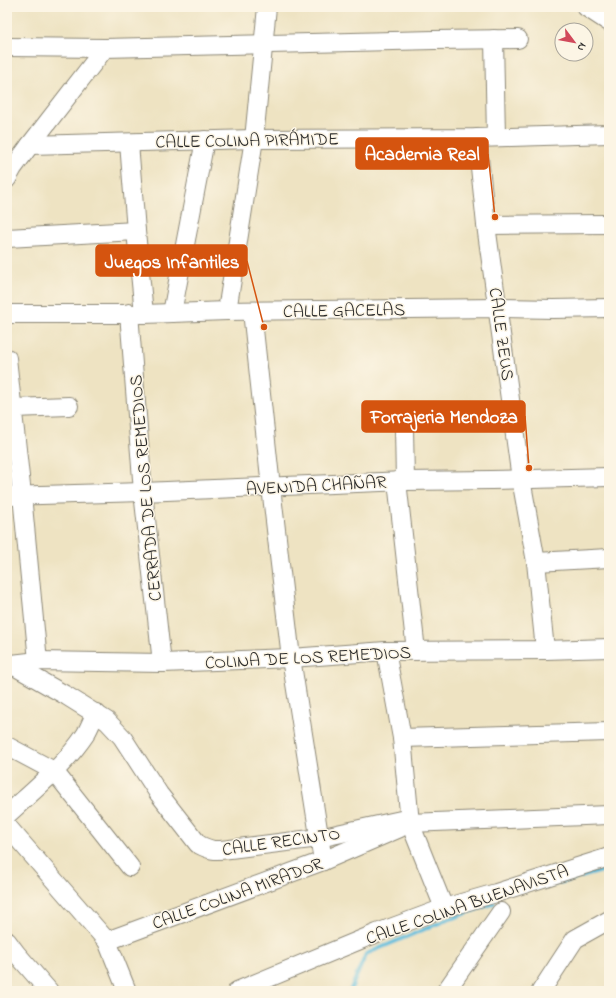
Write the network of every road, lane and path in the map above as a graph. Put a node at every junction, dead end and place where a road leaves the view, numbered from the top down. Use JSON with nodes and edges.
{"nodes":[{"id":1,"x":267,"y":7,"type":"edge"},
{"id":2,"x":586,"y":7,"type":"edge"},
{"id":3,"x":609,"y":22,"type":"edge"},
{"id":4,"x":494,"y":39,"type":"junction"},
{"id":5,"x":518,"y":39,"type":"dead end"},
{"id":6,"x":264,"y":43,"type":"junction"},
{"id":7,"x":7,"y":47,"type":"edge"},
{"id":8,"x":105,"y":48,"type":"junction"},
{"id":9,"x":609,"y":134,"type":"edge"},
{"id":10,"x":496,"y":136,"type":"junction"},
{"id":11,"x":477,"y":138,"type":"junction"},
{"id":12,"x":254,"y":139,"type":"junction"},
{"id":13,"x":205,"y":140,"type":"junction"},
{"id":14,"x":130,"y":143,"type":"junction"},
{"id":15,"x":30,"y":145,"type":"junction"},
{"id":16,"x":7,"y":179,"type":"edge"},
{"id":17,"x":609,"y":224,"type":"edge"},
{"id":18,"x":486,"y":225,"type":"junction"},
{"id":19,"x":136,"y":231,"type":"junction"},
{"id":20,"x":7,"y":238,"type":"edge"},
{"id":21,"x":498,"y":308,"type":"junction"},
{"id":22,"x":609,"y":308,"type":"edge"},
{"id":23,"x":252,"y":311,"type":"junction"},
{"id":24,"x":226,"y":312,"type":"junction"},
{"id":25,"x":137,"y":313,"type":"junction"},
{"id":26,"x":172,"y":313,"type":"junction"},
{"id":27,"x":7,"y":314,"type":"edge"},
{"id":28,"x":7,"y":358,"type":"edge"},
{"id":29,"x":69,"y":406,"type":"dead end"},
{"id":30,"x":13,"y":408,"type":"junction"},
{"id":31,"x":404,"y":428,"type":"dead end"},
{"id":32,"x":609,"y":477,"type":"edge"},
{"id":33,"x":521,"y":478,"type":"junction"},
{"id":34,"x":401,"y":481,"type":"junction"},
{"id":35,"x":271,"y":487,"type":"junction"},
{"id":36,"x":143,"y":492,"type":"junction"},
{"id":37,"x":15,"y":495,"type":"edge"},
{"id":38,"x":609,"y":558,"type":"edge"},
{"id":39,"x":536,"y":562,"type":"junction"},
{"id":40,"x":609,"y":648,"type":"edge"},
{"id":41,"x":545,"y":650,"type":"junction"},
{"id":42,"x":386,"y":651,"type":"junction"},
{"id":43,"x":416,"y":652,"type":"junction"},
{"id":44,"x":291,"y":658,"type":"junction"},
{"id":45,"x":38,"y":661,"type":"junction"},
{"id":46,"x":10,"y":663,"type":"edge"},
{"id":47,"x":162,"y":663,"type":"junction"},
{"id":48,"x":96,"y":713,"type":"junction"},
{"id":49,"x":609,"y":732,"type":"edge"},
{"id":50,"x":402,"y":738,"type":"junction"},
{"id":51,"x":7,"y":746,"type":"edge"},
{"id":52,"x":54,"y":771,"type":"junction"},
{"id":53,"x":7,"y":815,"type":"edge"},
{"id":54,"x":609,"y":815,"type":"edge"},
{"id":55,"x":410,"y":823,"type":"junction"},
{"id":56,"x":7,"y":826,"type":"edge"},
{"id":57,"x":319,"y":838,"type":"junction"},
{"id":58,"x":609,"y":857,"type":"edge"},
{"id":59,"x":323,"y":861,"type":"junction"},
{"id":60,"x":130,"y":867,"type":"dead end"},
{"id":61,"x":444,"y":908,"type":"junction"},
{"id":62,"x":501,"y":912,"type":"dead end"},
{"id":63,"x":609,"y":920,"type":"edge"},
{"id":64,"x":7,"y":941,"type":"edge"},
{"id":65,"x":107,"y":941,"type":"junction"},
{"id":66,"x":50,"y":991,"type":"edge"},
{"id":67,"x":127,"y":991,"type":"edge"},
{"id":68,"x":237,"y":991,"type":"edge"},
{"id":69,"x":446,"y":991,"type":"edge"},
{"id":70,"x":541,"y":991,"type":"edge"}],
"edges":[{"from":1,"to":6,"type":"street"},
{"from":2,"to":3,"type":"street"},
{"from":4,"to":5,"type":"street"},
{"from":4,"to":6,"type":"street"},
{"from":4,"to":10,"type":"street"},
{"from":6,"to":8,"type":"street"},
{"from":6,"to":12,"type":"street"},
{"from":7,"to":8,"type":"street"},
{"from":8,"to":15,"type":"street"},
{"from":9,"to":10,"type":"street","name":"CALLE COLINA PIRÁMIDE"},
{"from":10,"to":11,"type":"street","name":"CALLE COLINA PIRÁMIDE"},
{"from":11,"to":12,"type":"street","name":"CALLE COLINA PIRÁMIDE"},
{"from":11,"to":18,"type":"street","name":"CALLE ZEUS"},
{"from":12,"to":13,"type":"street","name":"CALLE COLINA PIRÁMIDE"},
{"from":12,"to":24,"type":"street"},
{"from":13,"to":14,"type":"street","name":"CALLE COLINA PIRÁMIDE"},
{"from":13,"to":26,"type":"street"},
{"from":14,"to":15,"type":"street","name":"CALLE COLINA PIRÁMIDE"},
{"from":14,"to":19,"type":"street","name":"CERRADA DE LOS REMEDIOS"},
{"from":15,"to":16,"type":"street"},
{"from":17,"to":18,"type":"street"},
{"from":18,"to":21,"type":"street","name":"CALLE ZEUS"},
{"from":19,"to":20,"type":"street"},
{"from":19,"to":25,"type":"street","name":"CERRADA DE LOS REMEDIOS"},
{"from":21,"to":22,"type":"street","name":"CALLE GACELAS"},
{"from":21,"to":23,"type":"street","name":"CALLE GACELAS"},
{"from":21,"to":33,"type":"street","name":"CALLE ZEUS"},
{"from":23,"to":24,"type":"street","name":"CALLE GACELAS"},
{"from":23,"to":35,"type":"street"},
{"from":24,"to":26,"type":"street","name":"CALLE GACELAS"},
{"from":25,"to":26,"type":"street","name":"CALLE GACELAS"},
{"from":25,"to":27,"type":"street","name":"CALLE GACELAS"},
{"from":25,"to":36,"type":"street","name":"CERRADA DE LOS REMEDIOS"},
{"from":28,"to":30,"type":"street"},
{"from":29,"to":30,"type":"street"},
{"from":30,"to":37,"type":"street"},
{"from":31,"to":34,"type":"street"},
{"from":32,"to":33,"type":"street","name":"AVENIDA CHAÑAR"},
{"from":33,"to":34,"type":"street","name":"AVENIDA CHAÑAR"},
{"from":33,"to":39,"type":"street","name":"CALLE ZEUS"},
{"from":34,"to":35,"type":"street","name":"AVENIDA CHAÑAR"},
{"from":34,"to":43,"type":"street"},
{"from":35,"to":36,"type":"street","name":"AVENIDA CHAÑAR"},
{"from":35,"to":44,"type":"street"},
{"from":36,"to":37,"type":"street","name":"AVENIDA CHAÑAR"},
{"from":36,"to":47,"type":"street","name":"CERRADA DE LOS REMEDIOS"},
{"from":37,"to":45,"type":"street"},
{"from":38,"to":39,"type":"street"},
{"from":39,"to":41,"type":"street","name":"CALLE ZEUS"},
{"from":40,"to":41,"type":"street","name":"COLINA DE LOS REMEDIOS"},
{"from":41,"to":43,"type":"street","name":"COLINA DE LOS REMEDIOS"},
{"from":42,"to":43,"type":"street","name":"COLINA DE LOS REMEDIOS"},
{"from":42,"to":44,"type":"street","name":"COLINA DE LOS REMEDIOS"},
{"from":42,"to":50,"type":"street"},
{"from":44,"to":47,"type":"street","name":"COLINA DE LOS REMEDIOS"},
{"from":44,"to":57,"type":"street"},
{"from":45,"to":46,"type":"street","name":"COLINA DE LOS REMEDIOS"},
{"from":45,"to":47,"type":"street","name":"COLINA DE LOS REMEDIOS"},
{"from":46,"to":48,"type":"street","name":"CALLE RECINTO"},
{"from":48,"to":52,"type":"street"},
{"from":48,"to":57,"type":"street","name":"CALLE RECINTO"},
{"from":49,"to":50,"type":"street"},
{"from":50,"to":55,"type":"street"},
{"from":51,"to":52,"type":"street"},
{"from":52,"to":53,"type":"street"},
{"from":52,"to":60,"type":"street"},
{"from":54,"to":55,"type":"street","name":"CALLE RECINTO"},
{"from":55,"to":57,"type":"street","name":"CALLE RECINTO"},
{"from":55,"to":59,"type":"street","name":"CALLE COLINA MIRADOR"},
{"from":55,"to":61,"type":"street"},
{"from":56,"to":65,"type":"street"},
{"from":57,"to":59,"type":"street"},
{"from":58,"to":61,"type":"street","name":"CALLE COLINA BUENAVISTA"},
{"from":59,"to":65,"type":"street","name":"CALLE COLINA MIRADOR"},
{"from":61,"to":68,"type":"street","name":"CALLE COLINA BUENAVISTA"},
{"from":62,"to":69,"type":"street"},
{"from":63,"to":70,"type":"street"},
{"from":64,"to":66,"type":"street"},
{"from":65,"to":67,"type":"street"}]}
